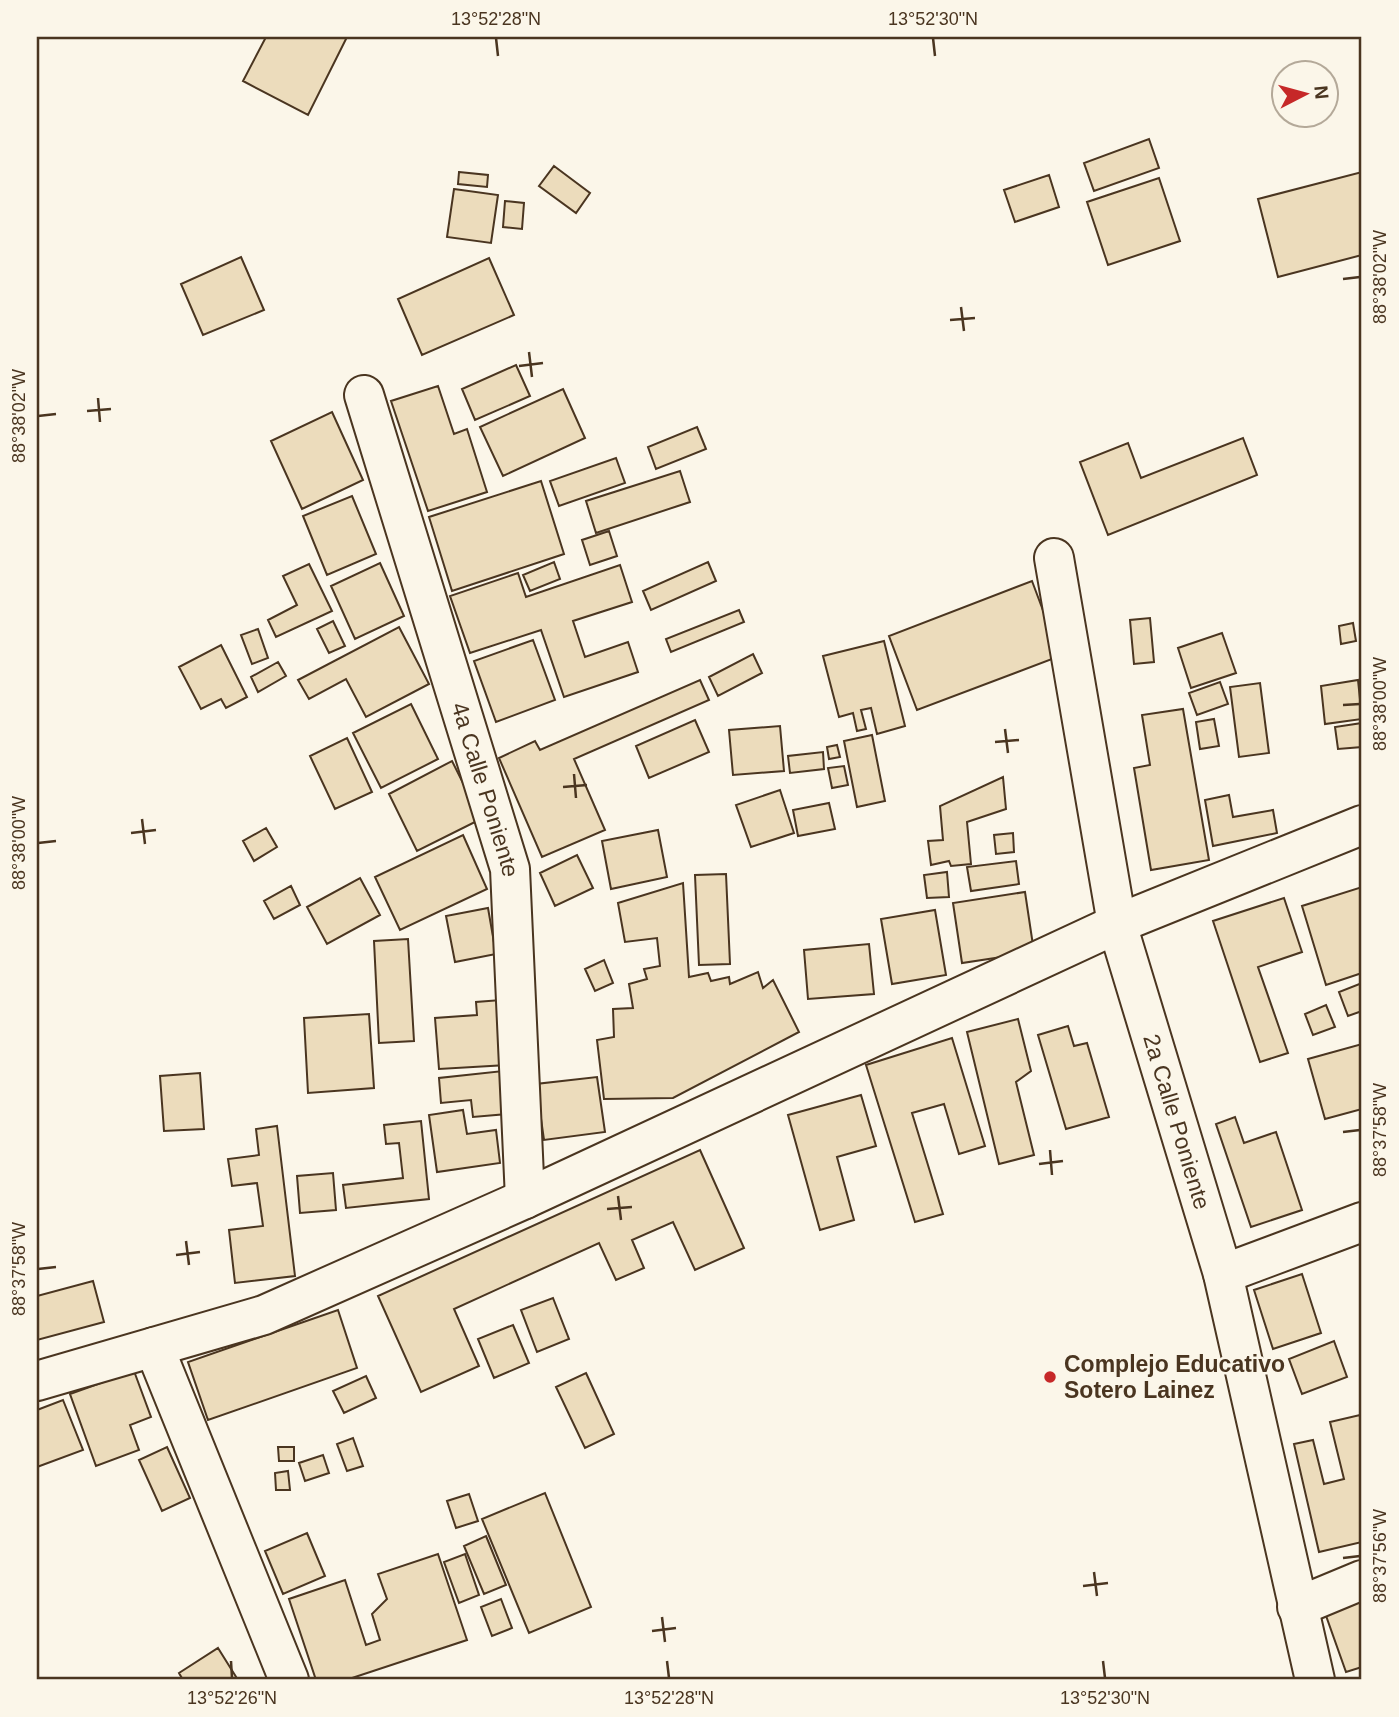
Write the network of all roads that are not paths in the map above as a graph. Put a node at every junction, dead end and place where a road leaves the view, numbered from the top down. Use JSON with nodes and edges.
{"nodes":[{"id":1,"x":364,"y":395,"type":"dead end"},
{"id":2,"x":1054,"y":558,"type":"dead end"},
{"id":3,"x":1362,"y":825,"type":"edge"},
{"id":4,"x":1117,"y":924,"type":"junction"},
{"id":5,"x":525,"y":1199,"type":"junction"},
{"id":6,"x":1362,"y":1222,"type":"edge"},
{"id":7,"x":1223,"y":1274,"type":"junction"},
{"id":8,"x":155,"y":1347,"type":"junction"},
{"id":9,"x":37,"y":1381,"type":"edge"},
{"id":10,"x":1362,"y":1580,"type":"edge"},
{"id":11,"x":1297,"y":1607,"type":"junction"},
{"id":12,"x":289,"y":1680,"type":"edge"},
{"id":13,"x":1315,"y":1680,"type":"edge"}],
"edges":[{"from":1,"to":5,"type":"street","name":"4a Calle Poniente"},
{"from":2,"to":4,"type":"street","name":"2a Calle Poniente"},
{"from":3,"to":4,"type":"street"},
{"from":4,"to":5,"type":"street"},
{"from":4,"to":7,"type":"street","name":"2a Calle Poniente"},
{"from":5,"to":8,"type":"street"},
{"from":6,"to":7,"type":"street"},
{"from":7,"to":11,"type":"street","name":"2a Calle Poniente"},
{"from":8,"to":9,"type":"street"},
{"from":8,"to":12,"type":"street"},
{"from":10,"to":11,"type":"street"},
{"from":11,"to":13,"type":"street","name":"2a Calle Poniente"}]}
